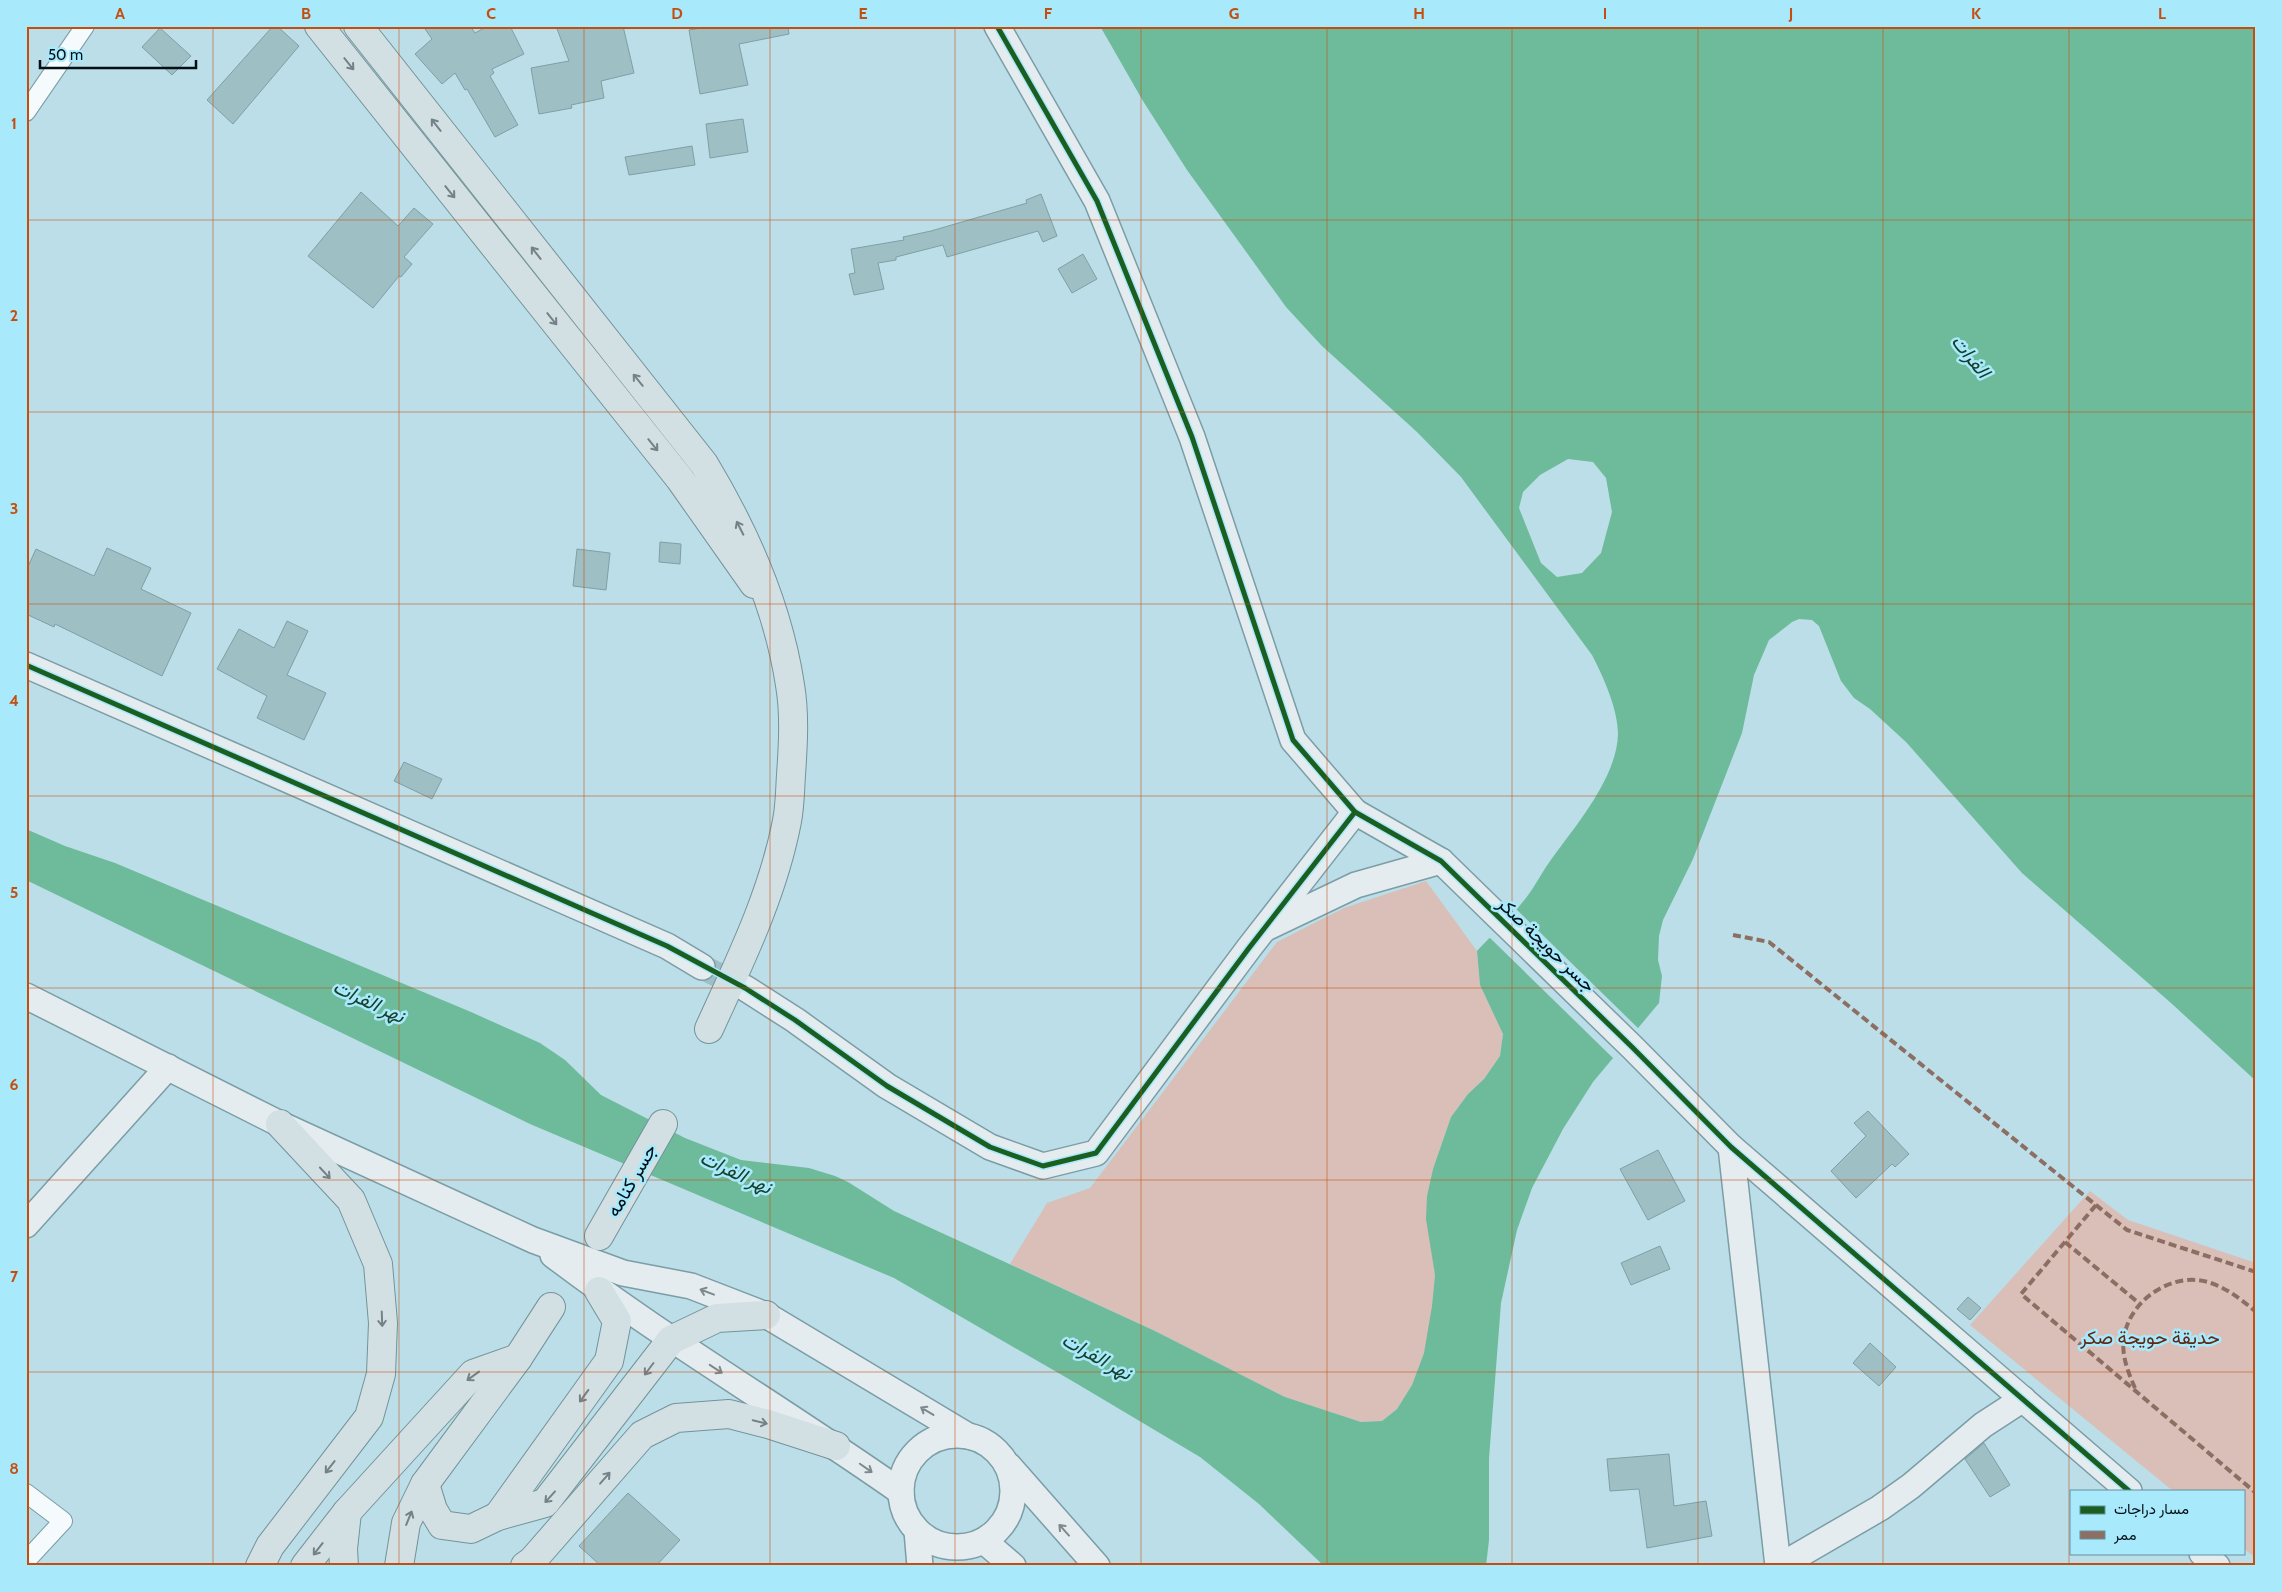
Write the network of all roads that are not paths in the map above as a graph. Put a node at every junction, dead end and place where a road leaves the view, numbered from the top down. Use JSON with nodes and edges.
{"nodes":[{"id":1,"x":85,"y":26,"type":"edge"},
{"id":2,"x":319,"y":26,"type":"edge"},
{"id":3,"x":358,"y":26,"type":"edge"},
{"id":4,"x":997,"y":26,"type":"edge"},
{"id":5,"x":26,"y":112,"type":"edge"},
{"id":6,"x":770,"y":606,"type":"junction"},
{"id":7,"x":26,"y":665,"type":"edge"},
{"id":8,"x":1355,"y":812,"type":"junction"},
{"id":9,"x":1441,"y":861,"type":"junction"},
{"id":10,"x":1264,"y":929,"type":"junction"},
{"id":11,"x":702,"y":967,"type":"tunnel mouth"},
{"id":12,"x":745,"y":988,"type":"tunnel mouth"},
{"id":13,"x":26,"y":996,"type":"edge"},
{"id":14,"x":709,"y":1029,"type":"dead end"},
{"id":15,"x":168,"y":1067,"type":"junction"},
{"id":16,"x":280,"y":1124,"type":"junction"},
{"id":17,"x":663,"y":1124,"type":"dead end"},
{"id":18,"x":1731,"y":1147,"type":"junction"},
{"id":19,"x":26,"y":1225,"type":"edge"},
{"id":20,"x":599,"y":1236,"type":"dead end"},
{"id":21,"x":533,"y":1240,"type":"junction"},
{"id":22,"x":599,"y":1291,"type":"junction"},
{"id":23,"x":551,"y":1307,"type":"dead end"},
{"id":24,"x":766,"y":1315,"type":"junction"},
{"id":25,"x":671,"y":1340,"type":"junction"},
{"id":26,"x":518,"y":1358,"type":"junction"},
{"id":27,"x":2023,"y":1399,"type":"junction"},
{"id":28,"x":968,"y":1436,"type":"junction"},
{"id":29,"x":836,"y":1446,"type":"junction"},
{"id":30,"x":1007,"y":1464,"type":"junction"},
{"id":31,"x":425,"y":1484,"type":"junction"},
{"id":32,"x":2128,"y":1490,"type":"edge"},
{"id":33,"x":901,"y":1492,"type":"junction"},
{"id":34,"x":26,"y":1493,"type":"edge"},
{"id":35,"x":347,"y":1512,"type":"junction"},
{"id":36,"x":498,"y":1516,"type":"junction"},
{"id":37,"x":917,"y":1531,"type":"junction"},
{"id":38,"x":974,"y":1551,"type":"edge"},
{"id":39,"x":2203,"y":1554,"type":"edge"},
{"id":40,"x":26,"y":1561,"type":"edge"},
{"id":41,"x":260,"y":1566,"type":"edge"},
{"id":42,"x":305,"y":1566,"type":"edge"},
{"id":43,"x":344,"y":1566,"type":"edge"},
{"id":44,"x":400,"y":1566,"type":"edge"},
{"id":45,"x":525,"y":1566,"type":"edge"},
{"id":46,"x":920,"y":1566,"type":"edge"},
{"id":47,"x":1012,"y":1566,"type":"edge"},
{"id":48,"x":1097,"y":1566,"type":"edge"},
{"id":49,"x":1779,"y":1566,"type":"edge"},
{"id":50,"x":2216,"y":1566,"type":"edge"}],
"edges":[{"from":1,"to":5,"type":"street"},
{"from":2,"to":6,"type":"main road","one_way":true},
{"from":6,"to":3,"type":"main road","one_way":true},
{"from":4,"to":8,"type":"street","name":"جسر حويجة صكر"},
{"from":6,"to":14,"type":"main road"},
{"from":7,"to":11,"type":"street"},
{"from":8,"to":9,"type":"street","name":"جسر حويجة صكر"},
{"from":8,"to":10,"type":"street"},
{"from":9,"to":10,"type":"street"},
{"from":9,"to":18,"type":"street","name":"جسر حويجة صكر"},
{"from":10,"to":12,"type":"street"},
{"from":13,"to":15,"type":"street"},
{"from":15,"to":16,"type":"street"},
{"from":15,"to":19,"type":"street"},
{"from":16,"to":21,"type":"street"},
{"from":16,"to":41,"type":"main road","one_way":true},
{"from":17,"to":20,"type":"main road","name":"جسر كنامه"},
{"from":18,"to":27,"type":"street","name":"جسر حويجة صكر"},
{"from":18,"to":49,"type":"street"},
{"from":21,"to":22,"type":"street"},
{"from":24,"to":21,"type":"street","one_way":true},
{"from":22,"to":25,"type":"street"},
{"from":22,"to":36,"type":"main road","one_way":true},
{"from":23,"to":26,"type":"main road"},
{"from":24,"to":25,"type":"main road"},
{"from":28,"to":24,"type":"street","one_way":true},
{"from":25,"to":29,"type":"street","one_way":true},
{"from":25,"to":36,"type":"main road","one_way":true},
{"from":26,"to":31,"type":"main road"},
{"from":26,"to":35,"type":"main road","one_way":true},
{"from":27,"to":32,"type":"street","name":"جسر حويجة صكر"},
{"from":27,"to":49,"type":"street"},
{"from":28,"to":30,"type":"street"},
{"from":28,"to":33,"type":"street"},
{"from":29,"to":33,"type":"street","one_way":true},
{"from":45,"to":29,"type":"main road","one_way":true},
{"from":30,"to":38,"type":"street"},
{"from":48,"to":30,"type":"street","one_way":true},
{"from":31,"to":36,"type":"main road"},
{"from":44,"to":31,"type":"main road","one_way":true},
{"from":33,"to":37,"type":"street"},
{"from":34,"to":40,"type":"street"},
{"from":35,"to":42,"type":"main road","one_way":true},
{"from":35,"to":43,"type":"main road"},
{"from":37,"to":38,"type":"street"},
{"from":37,"to":46,"type":"street"},
{"from":38,"to":47,"type":"street"},
{"from":39,"to":50,"type":"street"}]}
